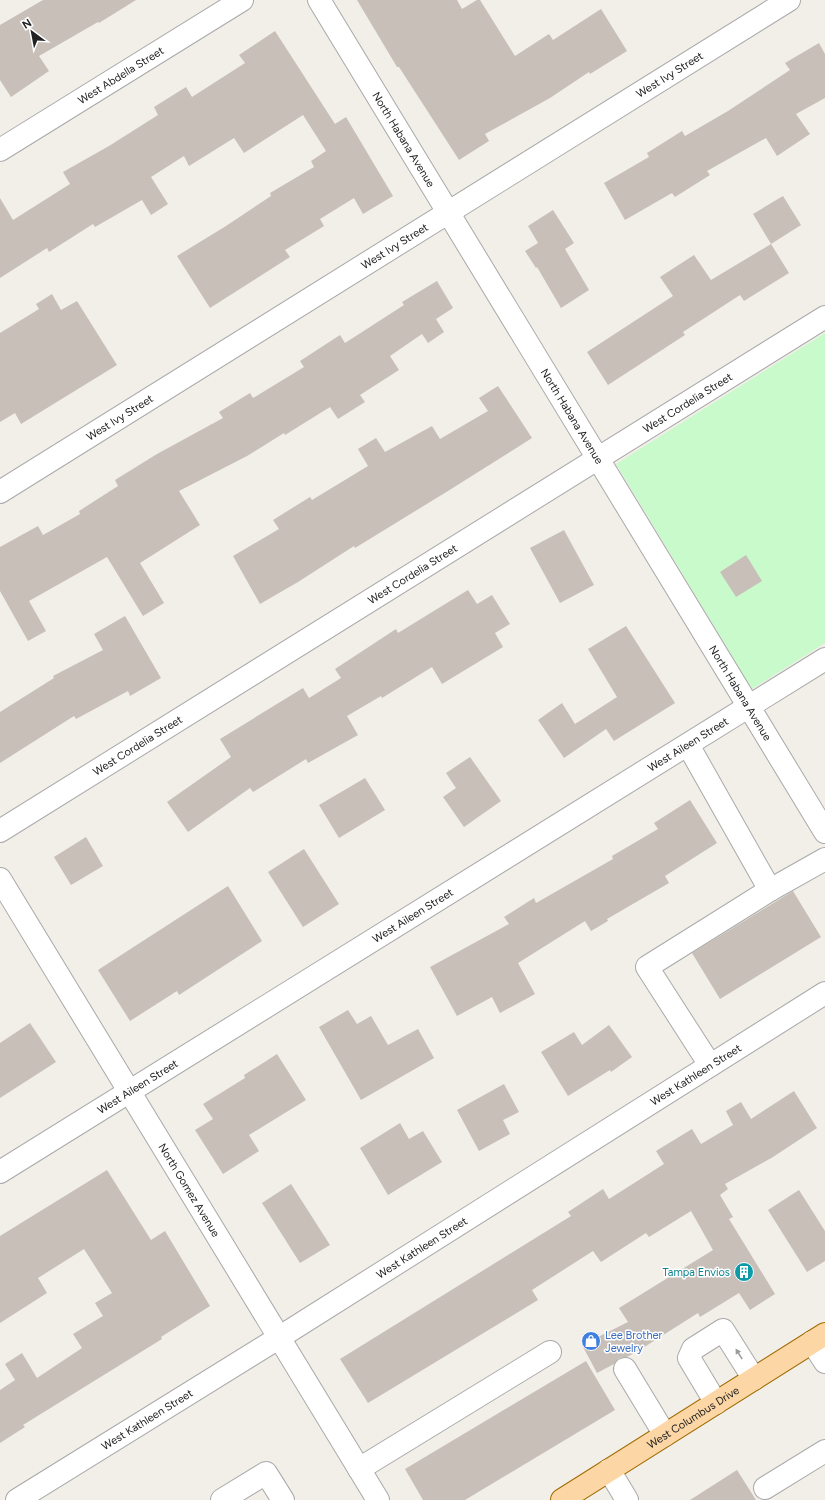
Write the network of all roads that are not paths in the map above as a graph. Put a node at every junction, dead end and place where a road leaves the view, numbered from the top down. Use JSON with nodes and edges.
{"nodes":[{"id":1,"x":242,"y":0,"type":"edge"},
{"id":2,"x":319,"y":0,"type":"edge"},
{"id":3,"x":789,"y":0,"type":"edge"},
{"id":4,"x":0,"y":150,"type":"edge"},
{"id":5,"x":448,"y":213,"type":"junction"},
{"id":6,"x":825,"y":317,"type":"edge"},
{"id":7,"x":598,"y":459,"type":"junction"},
{"id":8,"x":0,"y":492,"type":"edge"},
{"id":9,"x":825,"y":659,"type":"edge"},
{"id":10,"x":749,"y":707,"type":"junction"},
{"id":11,"x":688,"y":745,"type":"junction"},
{"id":12,"x":0,"y":831,"type":"edge"},
{"id":13,"x":825,"y":832,"type":"edge"},
{"id":14,"x":825,"y":859,"type":"edge"},
{"id":15,"x":0,"y":879,"type":"edge"},
{"id":16,"x":770,"y":890,"type":"junction"},
{"id":17,"x":825,"y":993,"type":"edge"},
{"id":18,"x":710,"y":1065,"type":"junction"},
{"id":19,"x":129,"y":1092,"type":"junction"},
{"id":20,"x":0,"y":1172,"type":"edge"},
{"id":21,"x":280,"y":1338,"type":"junction"},
{"id":22,"x":819,"y":1338,"type":"edge"},
{"id":23,"x":550,"y":1352,"type":"dead end"},
{"id":24,"x":825,"y":1362,"type":"edge"},
{"id":25,"x":624,"y":1368,"type":"dead end"},
{"id":26,"x":754,"y":1379,"type":"junction"},
{"id":27,"x":716,"y":1403,"type":"junction"},
{"id":28,"x":665,"y":1435,"type":"junction"},
{"id":29,"x":825,"y":1451,"type":"edge"},
{"id":30,"x":359,"y":1469,"type":"junction"},
{"id":31,"x":609,"y":1470,"type":"junction"},
{"id":32,"x":766,"y":1488,"type":"dead end"},
{"id":33,"x":17,"y":1500,"type":"edge"},
{"id":34,"x":222,"y":1500,"type":"edge"},
{"id":35,"x":283,"y":1500,"type":"edge"},
{"id":36,"x":378,"y":1500,"type":"edge"},
{"id":37,"x":562,"y":1500,"type":"edge"},
{"id":38,"x":627,"y":1500,"type":"edge"}],
"edges":[{"from":1,"to":4,"type":"street","name":"West Abdella Street"},
{"from":2,"to":5,"type":"street","name":"North Habana Avenue"},
{"from":3,"to":5,"type":"street","name":"West Ivy Street"},
{"from":5,"to":7,"type":"street","name":"North Habana Avenue"},
{"from":5,"to":8,"type":"street","name":"West Ivy Street"},
{"from":6,"to":7,"type":"street","name":"West Cordelia Street"},
{"from":7,"to":10,"type":"street","name":"North Habana Avenue"},
{"from":7,"to":12,"type":"street","name":"West Cordelia Street"},
{"from":9,"to":10,"type":"street","name":"West Aileen Street"},
{"from":10,"to":11,"type":"street","name":"West Aileen Street"},
{"from":10,"to":13,"type":"street","name":"North Habana Avenue"},
{"from":11,"to":16,"type":"street"},
{"from":11,"to":19,"type":"street","name":"West Aileen Street"},
{"from":14,"to":16,"type":"street"},
{"from":15,"to":19,"type":"street","name":"North Gomez Avenue"},
{"from":16,"to":18,"type":"street"},
{"from":17,"to":18,"type":"street","name":"West Kathleen Street"},
{"from":18,"to":21,"type":"street","name":"West Kathleen Street"},
{"from":19,"to":20,"type":"street","name":"West Aileen Street"},
{"from":19,"to":21,"type":"street","name":"North Gomez Avenue"},
{"from":21,"to":30,"type":"street","name":"North Gomez Avenue"},
{"from":21,"to":33,"type":"street","name":"West Kathleen Street"},
{"from":22,"to":24,"type":"street"},
{"from":22,"to":26,"type":"main road","name":"West Columbus Drive"},
{"from":23,"to":30,"type":"street"},
{"from":25,"to":28,"type":"street"},
{"from":26,"to":27,"type":"main road","name":"West Columbus Drive"},
{"from":26,"to":27,"type":"street","one_way":true},
{"from":27,"to":28,"type":"main road","name":"West Columbus Drive"},
{"from":28,"to":31,"type":"main road","name":"West Columbus Drive"},
{"from":29,"to":32,"type":"street"},
{"from":30,"to":36,"type":"street","name":"North Gomez Avenue"},
{"from":31,"to":37,"type":"main road","name":"West Columbus Drive"},
{"from":31,"to":38,"type":"street"},
{"from":34,"to":35,"type":"street"}]}
